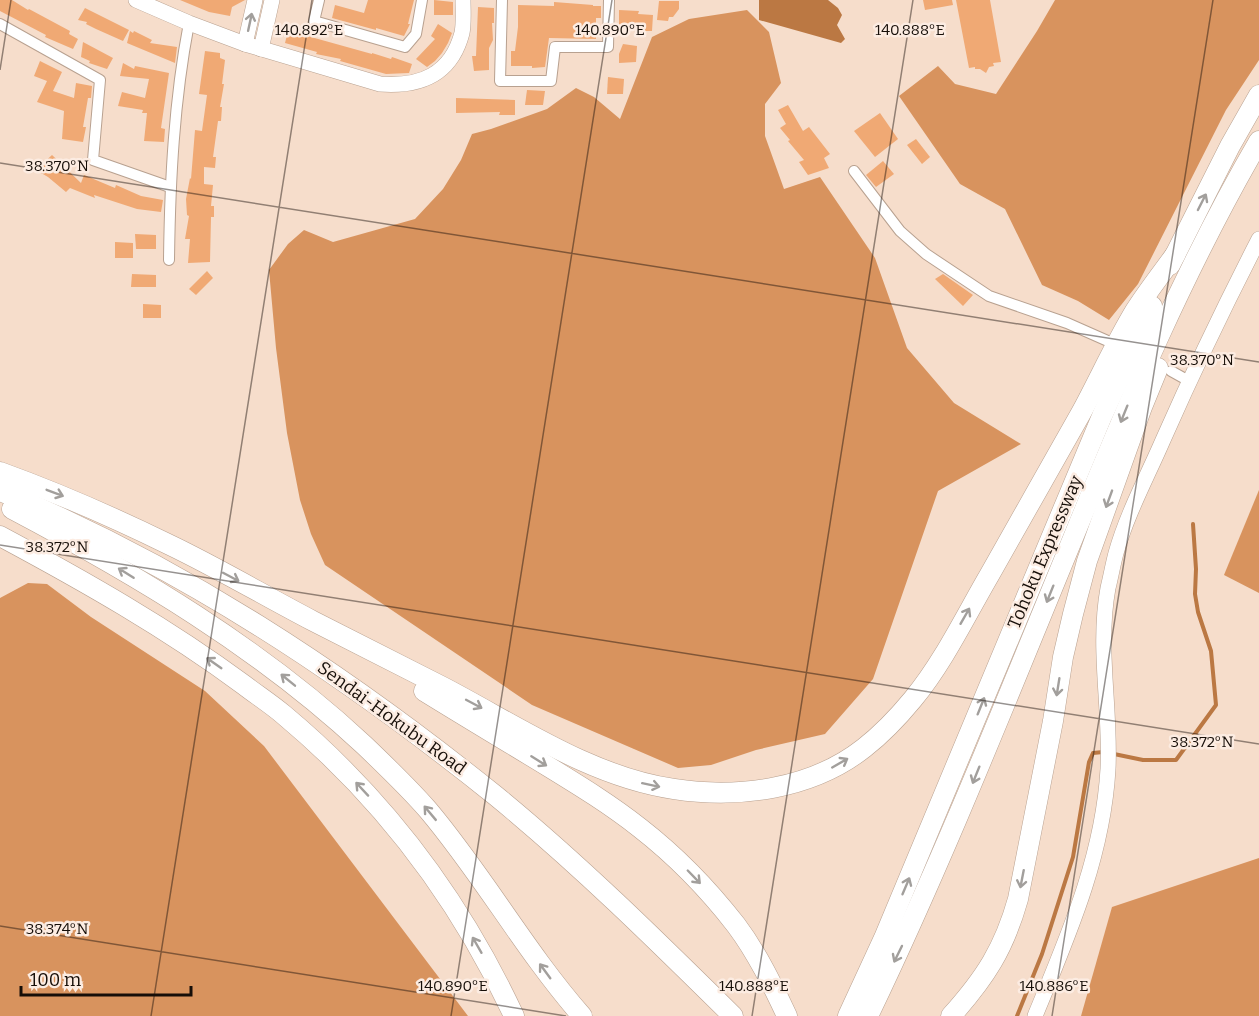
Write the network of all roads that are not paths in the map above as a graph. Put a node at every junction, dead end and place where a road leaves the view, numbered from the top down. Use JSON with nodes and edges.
{"nodes":[{"id":1,"x":136,"y":0,"type":"edge"},
{"id":2,"x":255,"y":0,"type":"edge"},
{"id":3,"x":272,"y":0,"type":"edge"},
{"id":4,"x":319,"y":0,"type":"edge"},
{"id":5,"x":422,"y":0,"type":"edge"},
{"id":6,"x":463,"y":0,"type":"edge"},
{"id":7,"x":502,"y":0,"type":"edge"},
{"id":8,"x":609,"y":0,"type":"edge"},
{"id":9,"x":189,"y":23,"type":"junction"},
{"id":10,"x":0,"y":24,"type":"edge"},
{"id":11,"x":245,"y":44,"type":"junction"},
{"id":12,"x":261,"y":49,"type":"junction"},
{"id":13,"x":1259,"y":95,"type":"edge"},
{"id":14,"x":1255,"y":148,"type":"edge"},
{"id":15,"x":854,"y":171,"type":"dead end"},
{"id":16,"x":170,"y":187,"type":"junction"},
{"id":17,"x":1259,"y":239,"type":"edge"},
{"id":18,"x":1175,"y":255,"type":"junction"},
{"id":19,"x":169,"y":260,"type":"dead end"},
{"id":20,"x":1110,"y":342,"type":"dead end"},
{"id":21,"x":1171,"y":371,"type":"dead end"},
{"id":22,"x":1189,"y":381,"type":"junction"},
{"id":23,"x":0,"y":472,"type":"edge"},
{"id":24,"x":0,"y":491,"type":"edge"},
{"id":25,"x":0,"y":504,"type":"edge"},
{"id":26,"x":0,"y":536,"type":"edge"},
{"id":27,"x":310,"y":620,"type":"junction"},
{"id":28,"x":514,"y":1016,"type":"edge"},
{"id":29,"x":582,"y":1016,"type":"edge"},
{"id":30,"x":733,"y":1016,"type":"edge"},
{"id":31,"x":787,"y":1016,"type":"edge"},
{"id":32,"x":848,"y":1016,"type":"edge"},
{"id":33,"x":868,"y":1016,"type":"edge"},
{"id":34,"x":951,"y":1016,"type":"edge"},
{"id":35,"x":1035,"y":1016,"type":"edge"}],
"edges":[{"from":1,"to":9,"type":"street"},
{"from":11,"to":2,"type":"street","one_way":true},
{"from":3,"to":12,"type":"street"},
{"from":4,"to":5,"type":"street"},
{"from":6,"to":12,"type":"street"},
{"from":7,"to":8,"type":"street"},
{"from":9,"to":11,"type":"street"},
{"from":9,"to":16,"type":"street"},
{"from":10,"to":16,"type":"street"},
{"from":11,"to":12,"type":"street"},
{"from":18,"to":13,"type":"highway","name":"Tohoku Expressway","one_way":true},
{"from":14,"to":33,"type":"highway","name":"Tohoku Expressway","one_way":true},
{"from":14,"to":34,"type":"highway","one_way":true},
{"from":15,"to":20,"type":"street"},
{"from":16,"to":19,"type":"street"},
{"from":17,"to":22,"type":"street"},
{"from":27,"to":18,"type":"highway","one_way":true},
{"from":32,"to":18,"type":"highway","name":"Tohoku Expressway","one_way":true},
{"from":21,"to":22,"type":"street"},
{"from":22,"to":35,"type":"street"},
{"from":23,"to":27,"type":"highway","one_way":true},
{"from":24,"to":30,"type":"highway","name":"Sendai-Hokubu Road"},
{"from":29,"to":25,"type":"highway","one_way":true},
{"from":28,"to":26,"type":"highway","one_way":true},
{"from":27,"to":31,"type":"highway","one_way":true}]}
